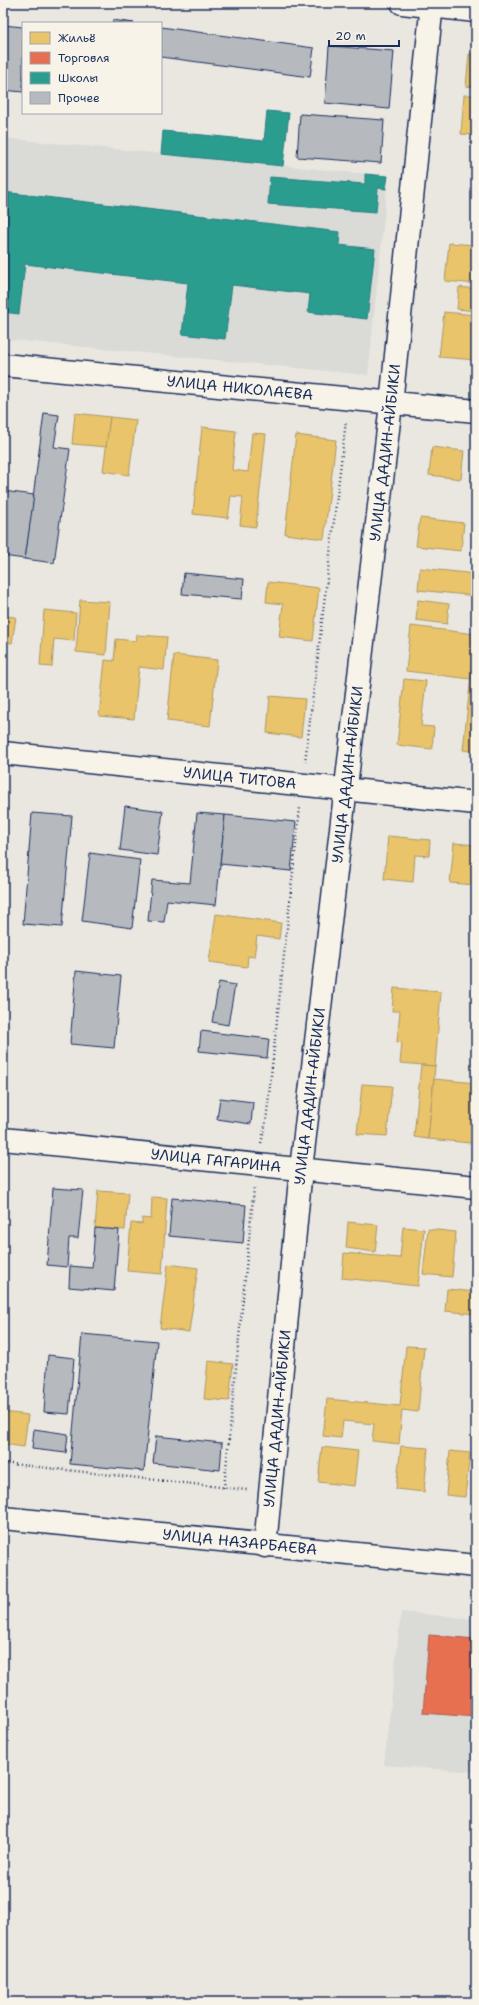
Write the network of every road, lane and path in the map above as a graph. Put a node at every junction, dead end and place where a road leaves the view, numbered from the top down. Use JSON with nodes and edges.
{"nodes":[{"id":1,"x":402,"y":3,"type":"edge"},
{"id":2,"x":432,"y":4,"type":"edge"},
{"id":3,"x":476,"y":11,"type":"edge"},
{"id":4,"x":3,"y":365,"type":"edge"},
{"id":5,"x":348,"y":399,"type":"junction"},
{"id":6,"x":391,"y":404,"type":"junction"},
{"id":7,"x":476,"y":411,"type":"edge"},
{"id":8,"x":3,"y":753,"type":"edge"},
{"id":9,"x":303,"y":784,"type":"junction"},
{"id":10,"x":346,"y":790,"type":"junction"},
{"id":11,"x":476,"y":803,"type":"edge"},
{"id":12,"x":3,"y":1139,"type":"edge"},
{"id":13,"x":256,"y":1164,"type":"junction"},
{"id":14,"x":302,"y":1169,"type":"junction"},
{"id":15,"x":476,"y":1187,"type":"edge"},
{"id":16,"x":3,"y":1463,"type":"edge"},
{"id":17,"x":224,"y":1488,"type":"junction"},
{"id":18,"x":269,"y":1493,"type":"junction"},
{"id":19,"x":3,"y":1518,"type":"edge"},
{"id":20,"x":265,"y":1546,"type":"junction"},
{"id":21,"x":476,"y":1566,"type":"edge"}],
"edges":[{"from":1,"to":2,"type":"street"},
{"from":2,"to":3,"type":"street"},
{"from":2,"to":6,"type":"street","name":"УЛИЦА ДАДИН-АЙБИКИ"},
{"from":4,"to":5,"type":"street","name":"УЛИЦА НИКОЛАЕВА"},
{"from":5,"to":6,"type":"street","name":"УЛИЦА НИКОЛАЕВА"},
{"from":5,"to":9,"type":"path"},
{"from":6,"to":7,"type":"street","name":"УЛИЦА НИКОЛАЕВА"},
{"from":6,"to":10,"type":"street","name":"УЛИЦА ДАДИН-АЙБИКИ"},
{"from":8,"to":9,"type":"street","name":"УЛИЦА ТИТОВА"},
{"from":9,"to":10,"type":"street","name":"УЛИЦА ТИТОВА"},
{"from":9,"to":13,"type":"path"},
{"from":10,"to":11,"type":"street","name":"УЛИЦА ТИТОВА"},
{"from":10,"to":14,"type":"street","name":"УЛИЦА ДАДИН-АЙБИКИ"},
{"from":12,"to":13,"type":"street","name":"УЛИЦА ГАГАРИНА"},
{"from":13,"to":14,"type":"street","name":"УЛИЦА ГАГАРИНА"},
{"from":13,"to":17,"type":"path"},
{"from":14,"to":15,"type":"street","name":"УЛИЦА ГАГАРИНА"},
{"from":14,"to":18,"type":"street","name":"УЛИЦА ДАДИН-АЙБИКИ"},
{"from":16,"to":17,"type":"path"},
{"from":17,"to":18,"type":"path"},
{"from":18,"to":20,"type":"street","name":"УЛИЦА ДАДИН-АЙБИКИ"},
{"from":19,"to":20,"type":"street","name":"УЛИЦА НАЗАРБАЕВА"},
{"from":20,"to":21,"type":"street","name":"УЛИЦА НАЗАРБАЕВА"}]}
